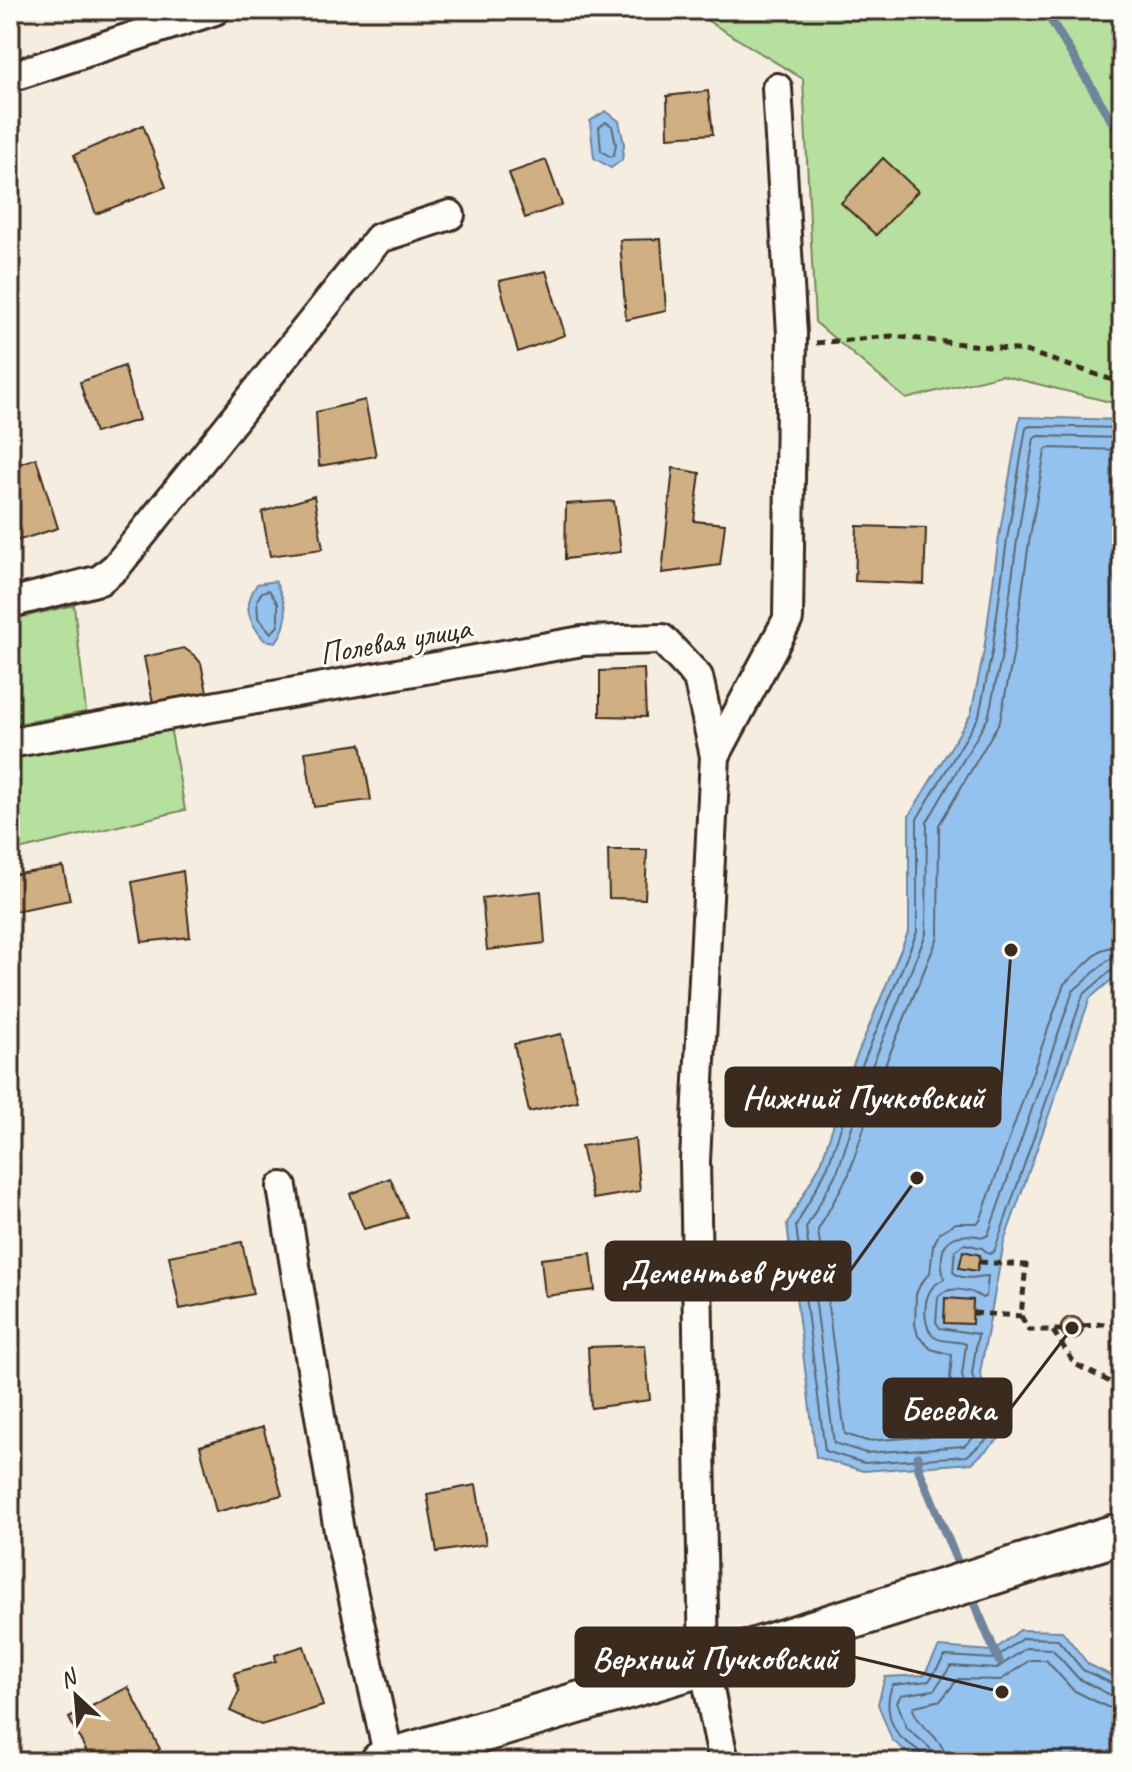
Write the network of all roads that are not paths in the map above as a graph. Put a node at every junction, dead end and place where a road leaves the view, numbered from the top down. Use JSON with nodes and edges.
{"nodes":[{"id":1,"x":215,"y":10,"type":"edge"},
{"id":2,"x":10,"y":77,"type":"edge"},
{"id":3,"x":777,"y":88,"type":"dead end"},
{"id":4,"x":450,"y":215,"type":"dead end"},
{"id":5,"x":10,"y":603,"type":"edge"},
{"id":6,"x":10,"y":743,"type":"edge"},
{"id":7,"x":715,"y":756,"type":"junction"},
{"id":8,"x":282,"y":1187,"type":"dead end"},
{"id":9,"x":1122,"y":1533,"type":"edge"},
{"id":10,"x":704,"y":1665,"type":"junction"},
{"id":11,"x":385,"y":1760,"type":"edge"},
{"id":12,"x":724,"y":1762,"type":"edge"}],
"edges":[{"from":1,"to":2,"type":"street"},
{"from":3,"to":7,"type":"street"},
{"from":4,"to":5,"type":"street"},
{"from":6,"to":7,"type":"street","name":"Полевая улица"},
{"from":7,"to":10,"type":"street"},
{"from":8,"to":11,"type":"street"},
{"from":9,"to":10,"type":"street"},
{"from":10,"to":11,"type":"street"},
{"from":10,"to":12,"type":"street"}]}
